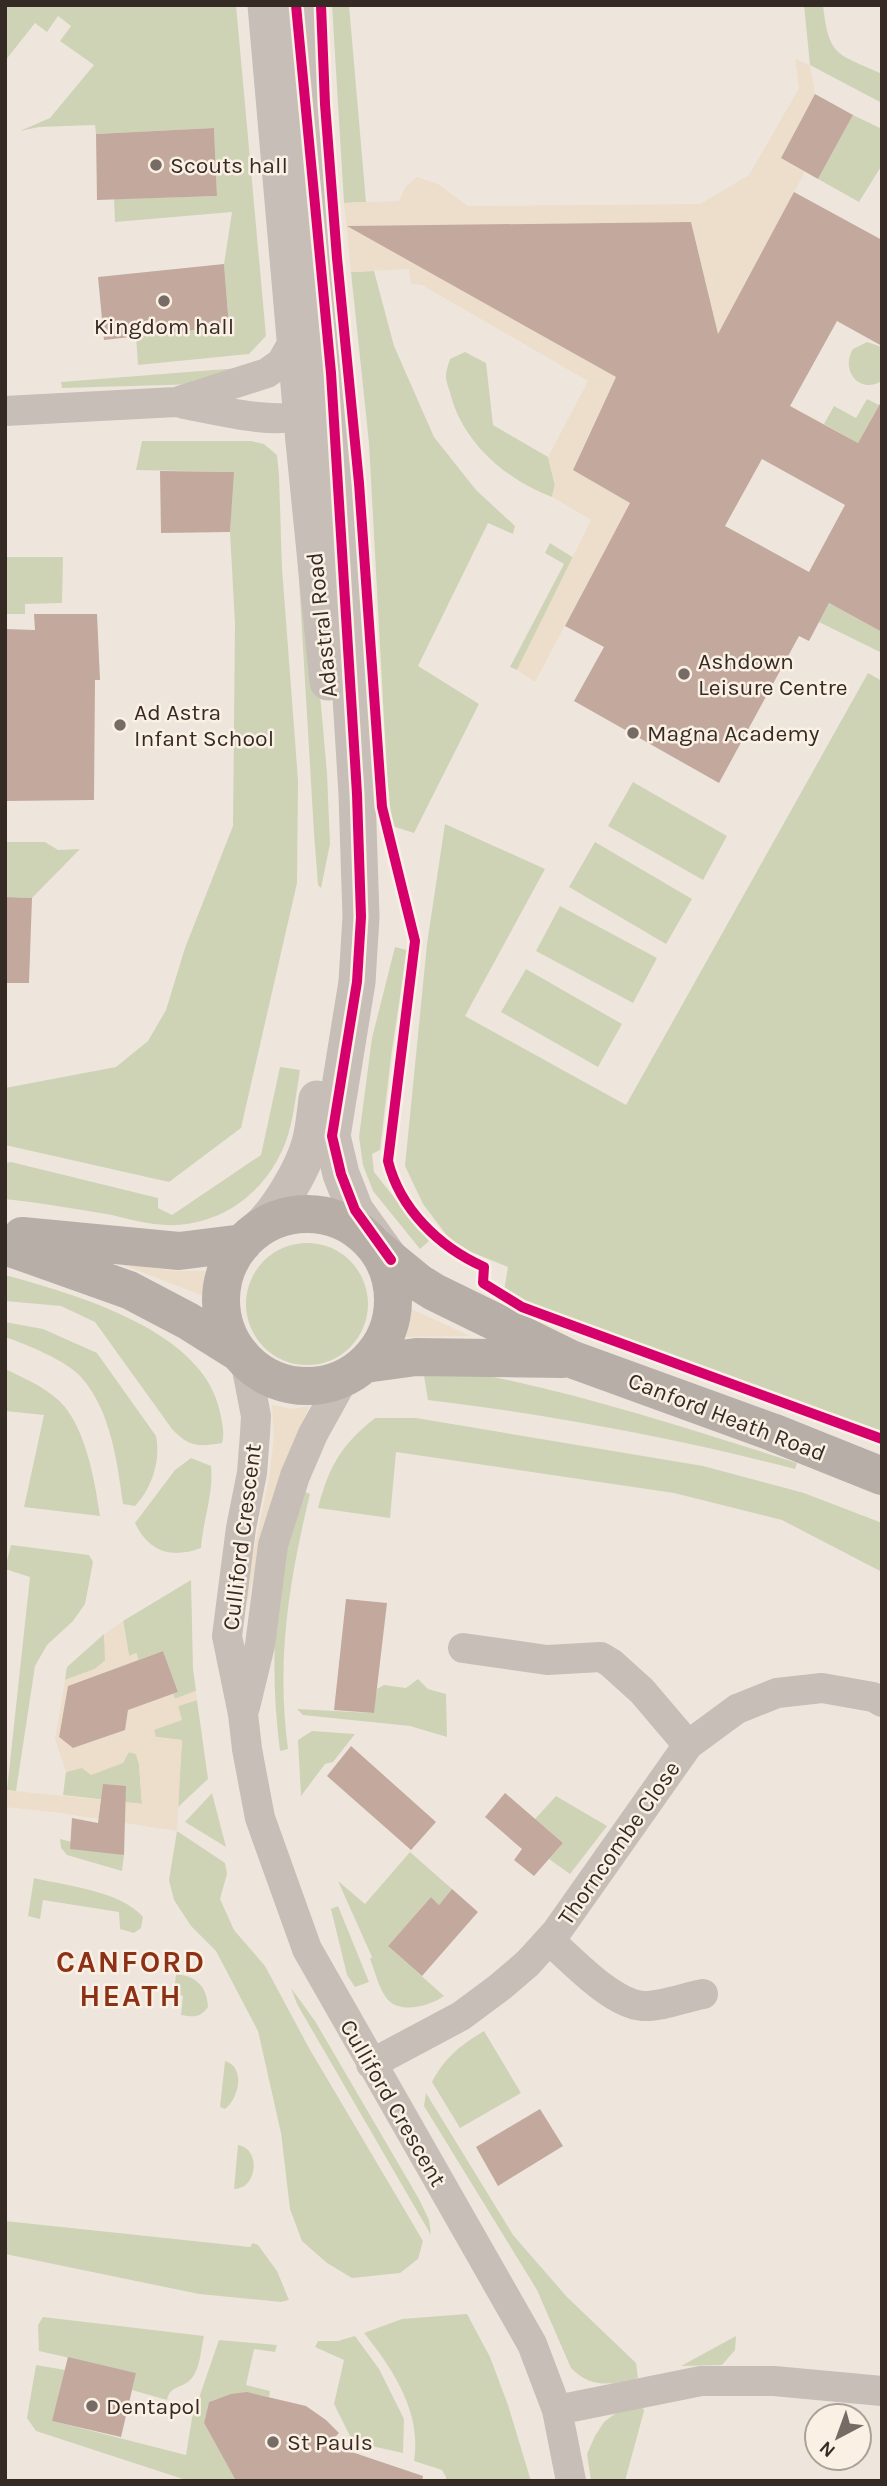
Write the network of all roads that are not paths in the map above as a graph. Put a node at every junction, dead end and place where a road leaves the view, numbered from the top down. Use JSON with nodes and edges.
{"nodes":[{"id":1,"x":266,"y":5,"type":"edge"},
{"id":2,"x":296,"y":5,"type":"edge"},
{"id":3,"x":295,"y":339,"type":"junction"},
{"id":4,"x":249,"y":381,"type":"junction"},
{"id":5,"x":176,"y":402,"type":"junction"},
{"id":6,"x":5,"y":411,"type":"edge"},
{"id":7,"x":305,"y":415,"type":"junction"},
{"id":8,"x":332,"y":1136,"type":"junction"},
{"id":9,"x":339,"y":1220,"type":"junction"},
{"id":10,"x":5,"y":1235,"type":"edge"},
{"id":11,"x":250,"y":1236,"type":"junction"},
{"id":12,"x":5,"y":1246,"type":"edge"},
{"id":13,"x":383,"y":1253,"type":"junction"},
{"id":14,"x":242,"y":1356,"type":"junction"},
{"id":15,"x":571,"y":1359,"type":"junction"},
{"id":16,"x":355,"y":1371,"type":"junction"},
{"id":17,"x":882,"y":1476,"type":"edge"},
{"id":18,"x":463,"y":1648,"type":"dead end"},
{"id":19,"x":882,"y":1702,"type":"edge"},
{"id":20,"x":243,"y":1714,"type":"junction"},
{"id":21,"x":688,"y":1745,"type":"junction"},
{"id":22,"x":549,"y":1940,"type":"junction"},
{"id":23,"x":704,"y":1994,"type":"dead end"},
{"id":24,"x":371,"y":2064,"type":"junction"},
{"id":25,"x":882,"y":2391,"type":"edge"},
{"id":26,"x":557,"y":2410,"type":"junction"},
{"id":27,"x":571,"y":2481,"type":"edge"}],
"edges":[{"from":1,"to":3,"type":"street","name":"Adastral Road"},
{"from":2,"to":7,"type":"street"},
{"from":3,"to":4,"type":"street"},
{"from":3,"to":7,"type":"street","name":"Adastral Road"},
{"from":4,"to":5,"type":"street"},
{"from":4,"to":7,"type":"street"},
{"from":5,"to":6,"type":"street"},
{"from":5,"to":7,"type":"street"},
{"from":7,"to":8,"type":"street"},
{"from":7,"to":11,"type":"street","name":"Adastral Road"},
{"from":8,"to":9,"type":"street"},
{"from":8,"to":13,"type":"street"},
{"from":9,"to":11,"type":"main road"},
{"from":9,"to":13,"type":"main road"},
{"from":10,"to":11,"type":"main road"},
{"from":11,"to":14,"type":"main road"},
{"from":12,"to":14,"type":"main road"},
{"from":13,"to":15,"type":"main road","name":"Canford Heath Road"},
{"from":13,"to":16,"type":"main road"},
{"from":14,"to":16,"type":"main road"},
{"from":14,"to":20,"type":"street","name":"Culliford Crescent"},
{"from":15,"to":16,"type":"main road","name":"Canford Heath Road"},
{"from":15,"to":17,"type":"main road","name":"Canford Heath Road"},
{"from":16,"to":20,"type":"street","name":"Culliford Crescent"},
{"from":18,"to":21,"type":"street","name":"Thorncombe Close"},
{"from":19,"to":21,"type":"street","name":"Thorncombe Close"},
{"from":20,"to":24,"type":"street","name":"Culliford Crescent"},
{"from":21,"to":22,"type":"street","name":"Thorncombe Close"},
{"from":22,"to":23,"type":"street","name":"Thorncombe Close"},
{"from":22,"to":24,"type":"street","name":"Thorncombe Close"},
{"from":24,"to":26,"type":"street","name":"Culliford Crescent"},
{"from":25,"to":26,"type":"street"},
{"from":26,"to":27,"type":"street","name":"Culliford Crescent"}]}
